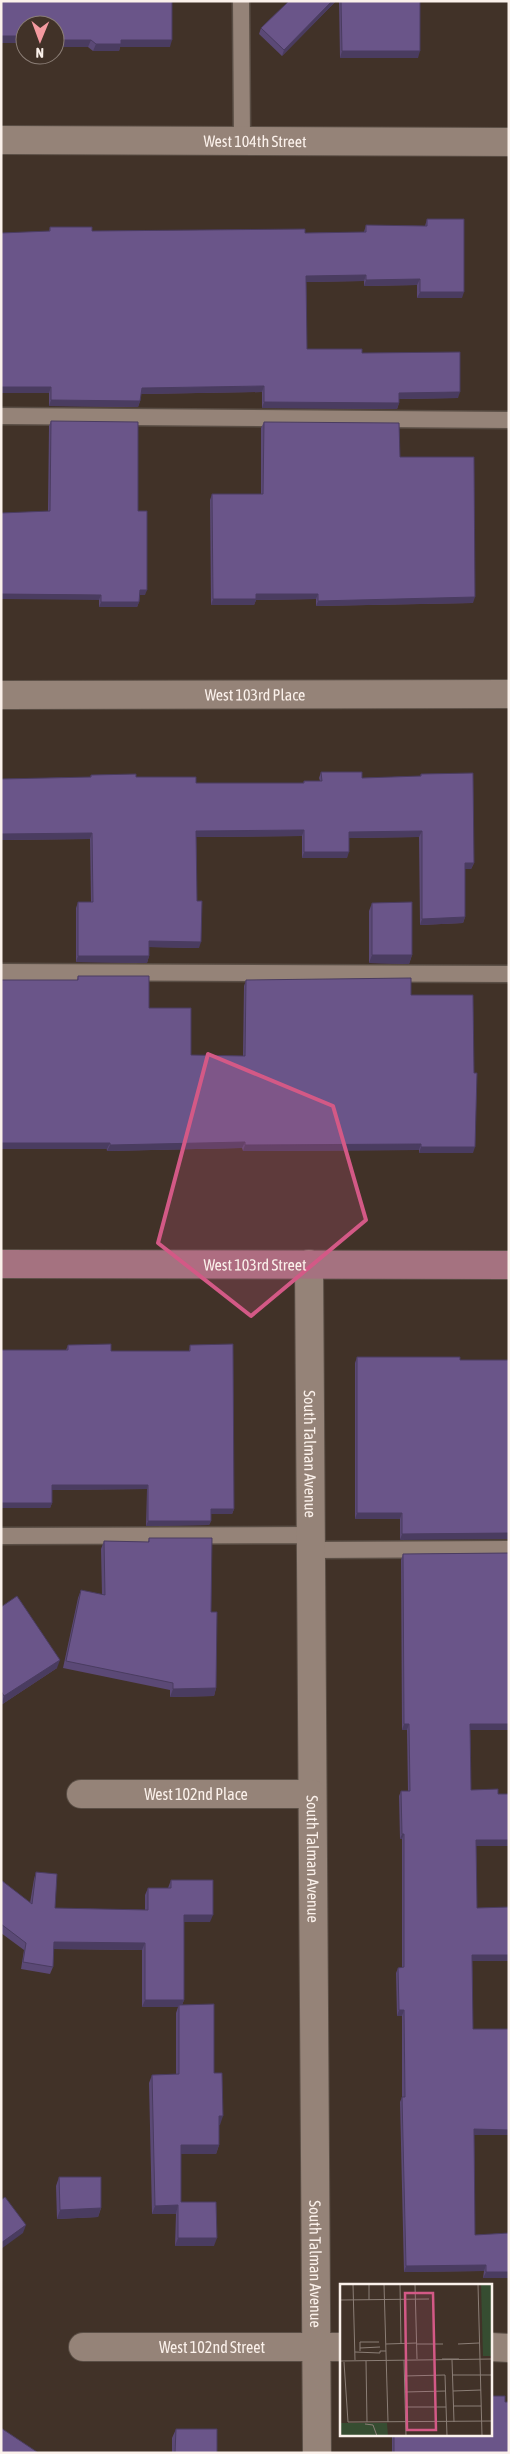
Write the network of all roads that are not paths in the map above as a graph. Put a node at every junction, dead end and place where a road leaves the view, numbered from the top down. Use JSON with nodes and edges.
{"nodes":[{"id":1,"x":241,"y":1,"type":"edge"},
{"id":2,"x":1,"y":140,"type":"edge"},
{"id":3,"x":242,"y":140,"type":"junction"},
{"id":4,"x":509,"y":142,"type":"edge"},
{"id":5,"x":1,"y":416,"type":"edge"},
{"id":6,"x":509,"y":420,"type":"edge"},
{"id":7,"x":509,"y":694,"type":"edge"},
{"id":8,"x":1,"y":695,"type":"edge"},
{"id":9,"x":1,"y":972,"type":"edge"},
{"id":10,"x":509,"y":974,"type":"edge"},
{"id":11,"x":1,"y":1264,"type":"edge"},
{"id":12,"x":309,"y":1264,"type":"junction"},
{"id":13,"x":509,"y":1264,"type":"edge"},
{"id":14,"x":1,"y":1536,"type":"edge"},
{"id":15,"x":311,"y":1542,"type":"junction"},
{"id":16,"x":509,"y":1549,"type":"edge"},
{"id":17,"x":81,"y":1794,"type":"dead end"},
{"id":18,"x":312,"y":1794,"type":"junction"},
{"id":19,"x":83,"y":2347,"type":"dead end"},
{"id":20,"x":329,"y":2347,"type":"edge"},
{"id":21,"x":492,"y":2348,"type":"edge"},
{"id":22,"x":509,"y":2348,"type":"edge"},
{"id":23,"x":317,"y":2453,"type":"edge"}],
"edges":[{"from":1,"to":3,"type":"lane"},
{"from":2,"to":3,"type":"street","name":"West 104th Street"},
{"from":3,"to":4,"type":"street","name":"West 104th Street"},
{"from":5,"to":6,"type":"lane"},
{"from":7,"to":8,"type":"street","name":"West 103rd Place"},
{"from":9,"to":10,"type":"lane"},
{"from":11,"to":12,"type":"main road","name":"West 103rd Street"},
{"from":12,"to":13,"type":"main road","name":"West 103rd Street"},
{"from":12,"to":15,"type":"street","name":"South Talman Avenue"},
{"from":14,"to":15,"type":"lane"},
{"from":15,"to":16,"type":"lane"},
{"from":15,"to":18,"type":"street","name":"South Talman Avenue"},
{"from":17,"to":18,"type":"street","name":"West 102nd Place"},
{"from":18,"to":20,"type":"street","name":"South Talman Avenue"},
{"from":19,"to":20,"type":"street","name":"West 102nd Street"},
{"from":20,"to":23,"type":"street","name":"South Talman Avenue"},
{"from":21,"to":22,"type":"street"}]}
